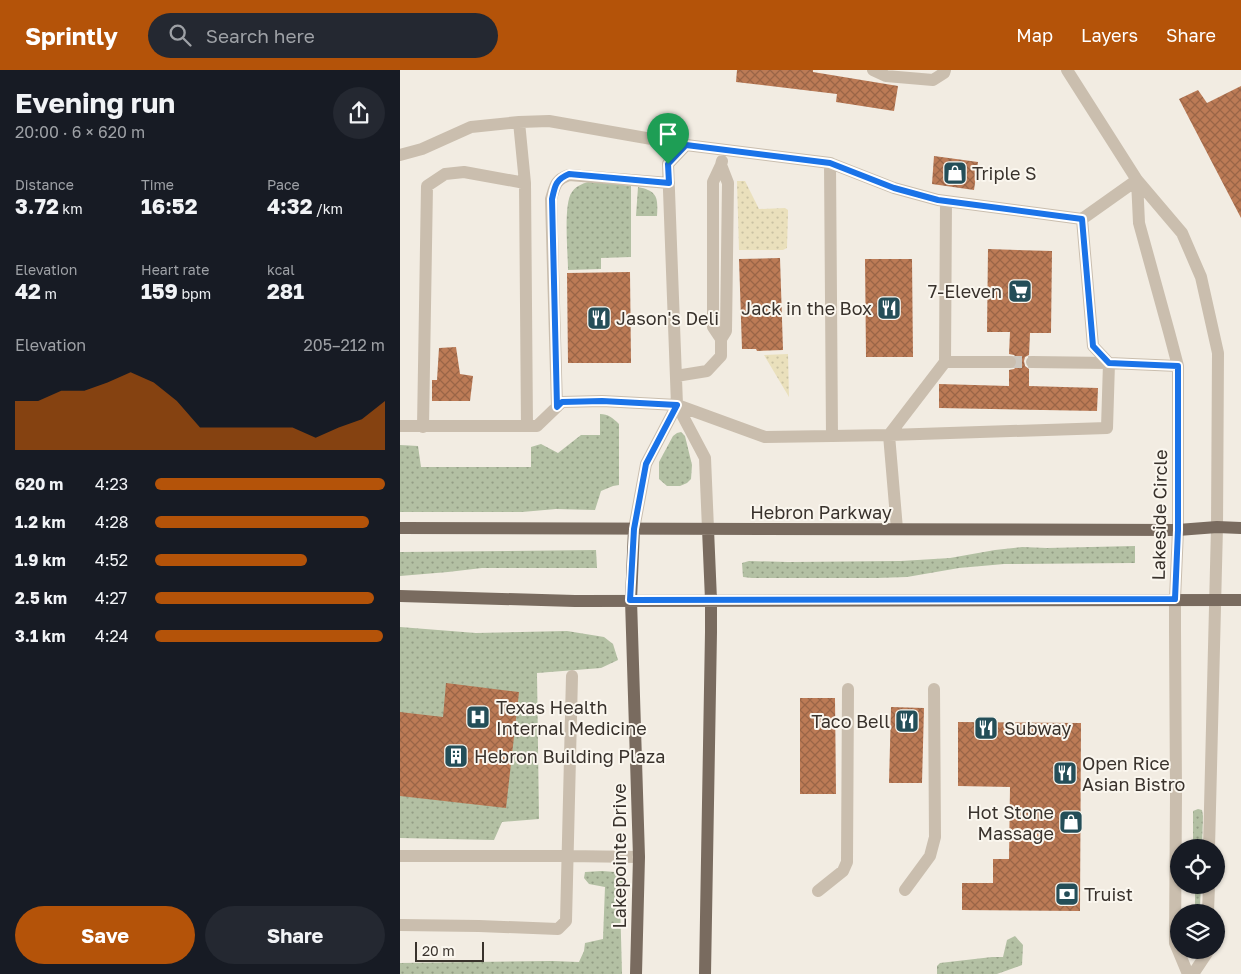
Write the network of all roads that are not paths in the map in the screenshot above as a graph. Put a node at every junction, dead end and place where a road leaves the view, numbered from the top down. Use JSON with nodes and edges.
{"nodes":[{"id":1,"x":873,"y":70,"type":"edge"},
{"id":2,"x":945,"y":70,"type":"edge"},
{"id":3,"x":1067,"y":70,"type":"edge"},
{"id":4,"x":519,"y":122,"type":"junction"},
{"id":5,"x":686,"y":145,"type":"junction"},
{"id":6,"x":723,"y":150,"type":"junction"},
{"id":7,"x":400,"y":155,"type":"edge"},
{"id":8,"x":830,"y":163,"type":"junction"},
{"id":9,"x":1137,"y":180,"type":"junction"},
{"id":10,"x":525,"y":183,"type":"junction"},
{"id":11,"x":669,"y":183,"type":"junction"},
{"id":12,"x":946,"y":201,"type":"junction"},
{"id":13,"x":1082,"y":219,"type":"junction"},
{"id":14,"x":945,"y":362,"type":"junction"},
{"id":15,"x":1010,"y":362,"type":"tunnel mouth"},
{"id":16,"x":1032,"y":362,"type":"tunnel mouth"},
{"id":17,"x":1109,"y":363,"type":"junction"},
{"id":18,"x":1178,"y":366,"type":"junction"},
{"id":19,"x":676,"y":376,"type":"junction"},
{"id":20,"x":677,"y":405,"type":"junction"},
{"id":21,"x":557,"y":407,"type":"junction"},
{"id":22,"x":400,"y":426,"type":"edge"},
{"id":23,"x":526,"y":426,"type":"junction"},
{"id":24,"x":423,"y":427,"type":"junction"},
{"id":25,"x":889,"y":435,"type":"junction"},
{"id":26,"x":832,"y":436,"type":"junction"},
{"id":27,"x":1217,"y":527,"type":"junction"},
{"id":28,"x":400,"y":528,"type":"edge"},
{"id":29,"x":1241,"y":528,"type":"edge"},
{"id":30,"x":634,"y":529,"type":"junction"},
{"id":31,"x":708,"y":529,"type":"junction"},
{"id":32,"x":897,"y":530,"type":"junction"},
{"id":33,"x":1178,"y":530,"type":"junction"},
{"id":34,"x":400,"y":596,"type":"edge"},
{"id":35,"x":1175,"y":599,"type":"junction"},
{"id":36,"x":630,"y":600,"type":"junction"},
{"id":37,"x":711,"y":600,"type":"junction"},
{"id":38,"x":1215,"y":600,"type":"junction"},
{"id":39,"x":1241,"y":600,"type":"edge"},
{"id":40,"x":572,"y":676,"type":"dead end"},
{"id":41,"x":848,"y":689,"type":"dead end"},
{"id":42,"x":934,"y":689,"type":"dead end"},
{"id":43,"x":1210,"y":839,"type":"edge"},
{"id":44,"x":400,"y":856,"type":"edge"},
{"id":45,"x":567,"y":856,"type":"junction"},
{"id":46,"x":639,"y":857,"type":"junction"},
{"id":47,"x":905,"y":890,"type":"dead end"},
{"id":48,"x":818,"y":891,"type":"dead end"},
{"id":49,"x":400,"y":925,"type":"edge"},
{"id":50,"x":1203,"y":959,"type":"edge"},
{"id":51,"x":636,"y":974,"type":"edge"},
{"id":52,"x":705,"y":974,"type":"edge"},
{"id":53,"x":1188,"y":974,"type":"edge"},
{"id":54,"x":1193,"y":974,"type":"edge"}],
"edges":[{"from":1,"to":2,"type":"street"},
{"from":3,"to":9,"type":"street","name":"Lakeside Circle"},
{"from":4,"to":5,"type":"street"},
{"from":4,"to":7,"type":"street"},
{"from":4,"to":10,"type":"street"},
{"from":5,"to":6,"type":"street"},
{"from":5,"to":11,"type":"street"},
{"from":6,"to":8,"type":"street"},
{"from":6,"to":19,"type":"street"},
{"from":8,"to":12,"type":"street"},
{"from":8,"to":26,"type":"street"},
{"from":9,"to":13,"type":"street"},
{"from":9,"to":18,"type":"street","name":"Lakeside Circle"},
{"from":9,"to":27,"type":"street","name":"Lakeside Circle"},
{"from":10,"to":23,"type":"street"},
{"from":10,"to":24,"type":"street"},
{"from":11,"to":19,"type":"street"},
{"from":11,"to":21,"type":"street"},
{"from":12,"to":13,"type":"street"},
{"from":12,"to":14,"type":"street"},
{"from":13,"to":17,"type":"street"},
{"from":14,"to":15,"type":"street"},
{"from":14,"to":25,"type":"street"},
{"from":16,"to":17,"type":"street"},
{"from":17,"to":18,"type":"street"},
{"from":17,"to":25,"type":"street"},
{"from":18,"to":33,"type":"street","name":"Lakeside Circle"},
{"from":19,"to":20,"type":"street"},
{"from":20,"to":21,"type":"street"},
{"from":20,"to":26,"type":"street"},
{"from":20,"to":30,"type":"street"},
{"from":20,"to":31,"type":"street"},
{"from":21,"to":23,"type":"street"},
{"from":22,"to":24,"type":"street"},
{"from":23,"to":24,"type":"street"},
{"from":25,"to":26,"type":"street"},
{"from":25,"to":32,"type":"street"},
{"from":27,"to":29,"type":"main road","name":"Hebron Parkway"},
{"from":27,"to":33,"type":"main road","name":"Hebron Parkway"},
{"from":27,"to":38,"type":"street","name":"Lakeside Circle"},
{"from":28,"to":30,"type":"main road","name":"Hebron Parkway"},
{"from":30,"to":31,"type":"main road","name":"Hebron Parkway"},
{"from":30,"to":36,"type":"main road","name":"Lakepointe Drive"},
{"from":31,"to":32,"type":"main road","name":"Hebron Parkway"},
{"from":31,"to":37,"type":"main road"},
{"from":32,"to":33,"type":"main road","name":"Hebron Parkway"},
{"from":33,"to":35,"type":"street","name":"Lakeside Circle"},
{"from":34,"to":36,"type":"main road"},
{"from":35,"to":37,"type":"main road"},
{"from":35,"to":38,"type":"main road"},
{"from":35,"to":53,"type":"street","name":"Lakeside Circle"},
{"from":36,"to":37,"type":"main road"},
{"from":36,"to":46,"type":"main road","name":"Lakepointe Drive"},
{"from":37,"to":52,"type":"main road"},
{"from":38,"to":39,"type":"main road"},
{"from":38,"to":43,"type":"street","name":"Lakeside Circle"},
{"from":40,"to":45,"type":"street"},
{"from":41,"to":48,"type":"street"},
{"from":42,"to":47,"type":"street"},
{"from":44,"to":45,"type":"street"},
{"from":45,"to":46,"type":"street"},
{"from":45,"to":49,"type":"street"},
{"from":46,"to":51,"type":"main road","name":"Lakepointe Drive"},
{"from":50,"to":54,"type":"street"}]}
